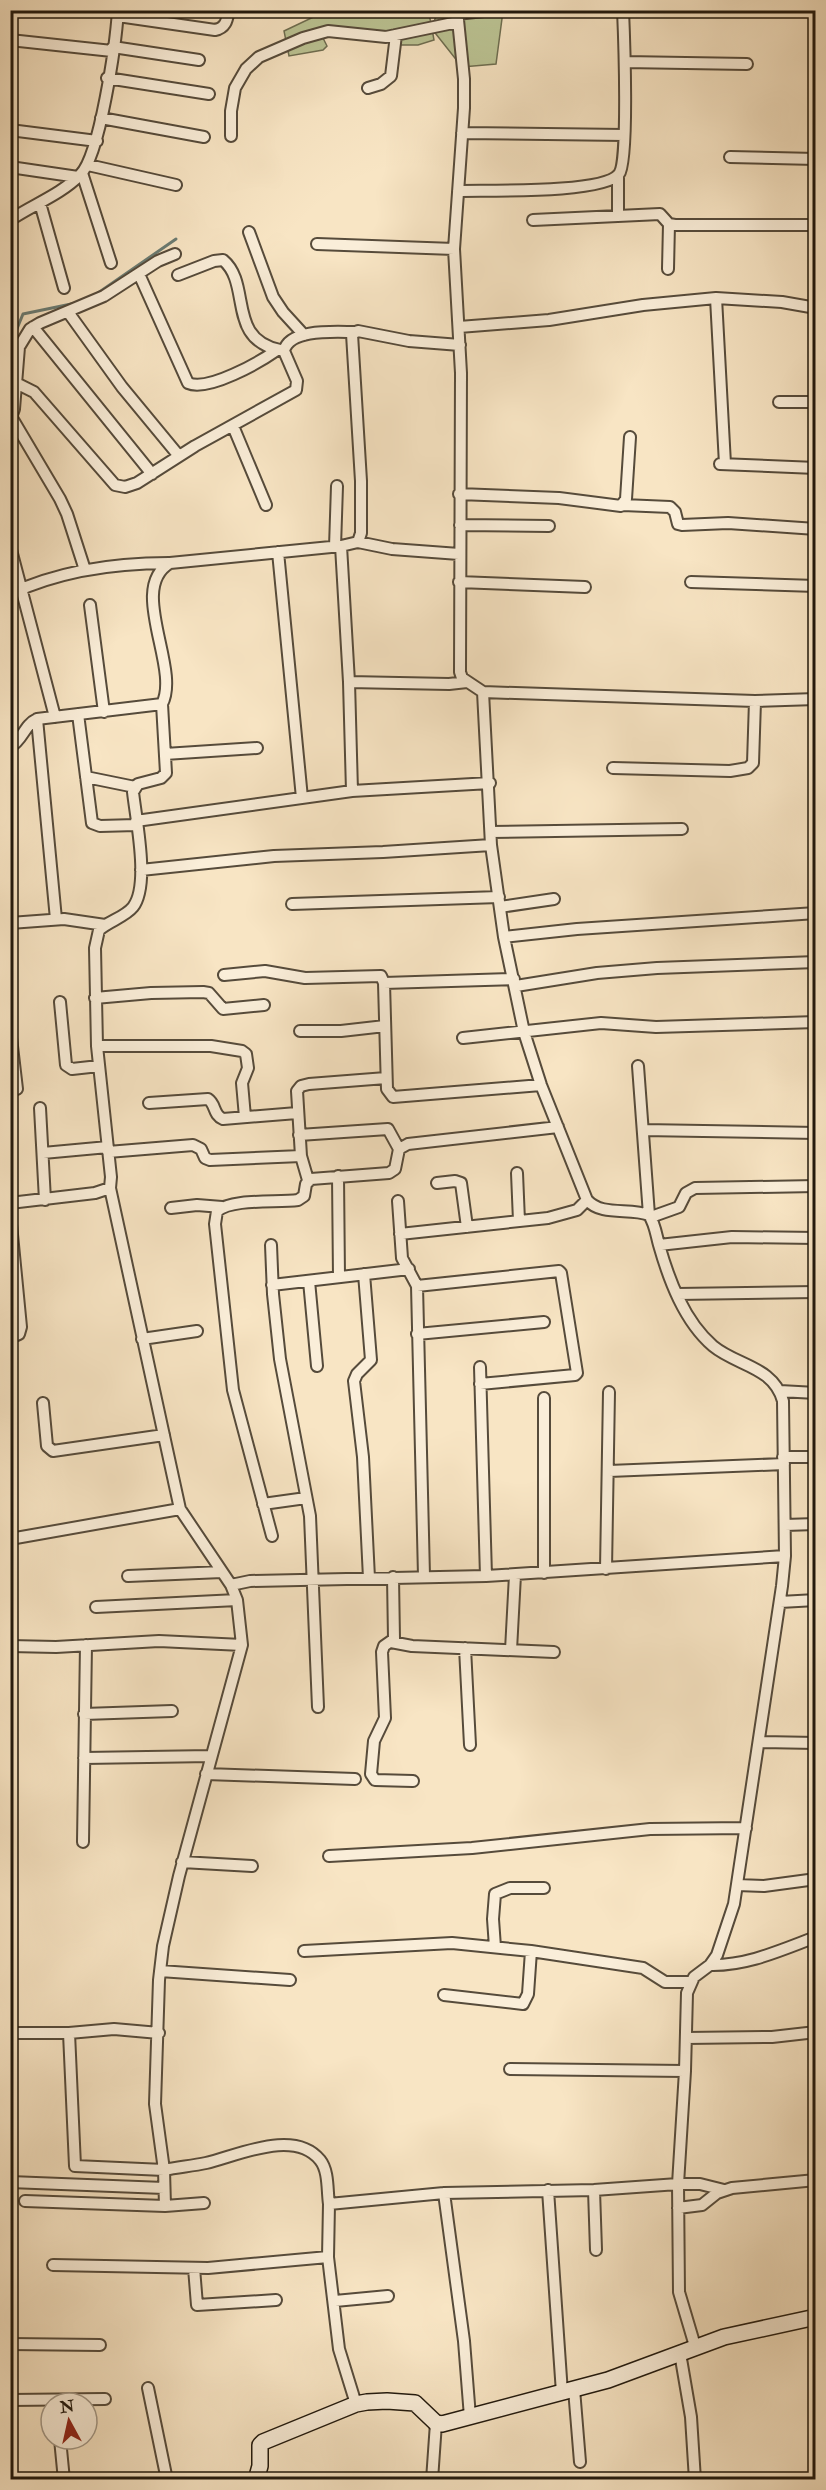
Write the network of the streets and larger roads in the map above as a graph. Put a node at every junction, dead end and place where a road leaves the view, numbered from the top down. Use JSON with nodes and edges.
{"nodes":[{"id":1,"x":229,"y":10,"type":"edge"},
{"id":2,"x":493,"y":10,"type":"edge"},
{"id":3,"x":623,"y":10,"type":"edge"},
{"id":4,"x":118,"y":13,"type":"edge"},
{"id":5,"x":457,"y":16,"type":"edge"},
{"id":6,"x":396,"y":35,"type":"junction"},
{"id":7,"x":10,"y":40,"type":"edge"},
{"id":8,"x":112,"y":49,"type":"junction"},
{"id":9,"x":198,"y":60,"type":"dead end"},
{"id":10,"x":625,"y":62,"type":"junction"},
{"id":11,"x":747,"y":64,"type":"dead end"},
{"id":12,"x":107,"y":78,"type":"junction"},
{"id":13,"x":368,"y":88,"type":"dead end"},
{"id":14,"x":209,"y":94,"type":"dead end"},
{"id":15,"x":101,"y":118,"type":"junction"},
{"id":16,"x":10,"y":130,"type":"edge"},
{"id":17,"x":462,"y":133,"type":"junction"},
{"id":18,"x":624,"y":135,"type":"junction"},
{"id":19,"x":231,"y":136,"type":"dead end"},
{"id":20,"x":204,"y":137,"type":"dead end"},
{"id":21,"x":97,"y":141,"type":"junction"},
{"id":22,"x":730,"y":158,"type":"dead end"},
{"id":23,"x":816,"y":159,"type":"edge"},
{"id":24,"x":10,"y":167,"type":"edge"},
{"id":25,"x":83,"y":172,"type":"junction"},
{"id":26,"x":618,"y":175,"type":"junction"},
{"id":27,"x":176,"y":184,"type":"dead end"},
{"id":28,"x":458,"y":191,"type":"junction"},
{"id":29,"x":40,"y":203,"type":"junction"},
{"id":30,"x":618,"y":216,"type":"junction"},
{"id":31,"x":10,"y":220,"type":"edge"},
{"id":32,"x":533,"y":220,"type":"dead end"},
{"id":33,"x":669,"y":224,"type":"junction"},
{"id":34,"x":816,"y":225,"type":"edge"},
{"id":35,"x":249,"y":232,"type":"dead end"},
{"id":36,"x":317,"y":244,"type":"dead end"},
{"id":37,"x":454,"y":249,"type":"junction"},
{"id":38,"x":175,"y":254,"type":"dead end"},
{"id":39,"x":111,"y":263,"type":"dead end"},
{"id":40,"x":668,"y":269,"type":"dead end"},
{"id":41,"x":139,"y":274,"type":"junction"},
{"id":42,"x":177,"y":275,"type":"dead end"},
{"id":43,"x":64,"y":288,"type":"dead end"},
{"id":44,"x":716,"y":298,"type":"junction"},
{"id":45,"x":816,"y":308,"type":"edge"},
{"id":46,"x":68,"y":312,"type":"junction"},
{"id":47,"x":33,"y":327,"type":"junction"},
{"id":48,"x":459,"y":327,"type":"junction"},
{"id":49,"x":354,"y":332,"type":"junction"},
{"id":50,"x":304,"y":335,"type":"junction"},
{"id":51,"x":460,"y":345,"type":"junction"},
{"id":52,"x":280,"y":350,"type":"junction"},
{"id":53,"x":16,"y":383,"type":"junction"},
{"id":54,"x":780,"y":402,"type":"dead end"},
{"id":55,"x":816,"y":402,"type":"edge"},
{"id":56,"x":11,"y":419,"type":"edge"},
{"id":57,"x":233,"y":426,"type":"junction"},
{"id":58,"x":630,"y":436,"type":"dead end"},
{"id":59,"x":179,"y":456,"type":"junction"},
{"id":60,"x":816,"y":468,"type":"edge"},
{"id":61,"x":152,"y":474,"type":"junction"},
{"id":62,"x":337,"y":486,"type":"dead end"},
{"id":63,"x":459,"y":494,"type":"junction"},
{"id":64,"x":266,"y":505,"type":"dead end"},
{"id":65,"x":623,"y":505,"type":"junction"},
{"id":66,"x":460,"y":525,"type":"junction"},
{"id":67,"x":549,"y":526,"type":"dead end"},
{"id":68,"x":816,"y":529,"type":"edge"},
{"id":69,"x":358,"y":542,"type":"junction"},
{"id":70,"x":10,"y":546,"type":"edge"},
{"id":71,"x":338,"y":547,"type":"junction"},
{"id":72,"x":278,"y":552,"type":"junction"},
{"id":73,"x":459,"y":554,"type":"junction"},
{"id":74,"x":170,"y":563,"type":"junction"},
{"id":75,"x":85,"y":570,"type":"junction"},
{"id":76,"x":459,"y":582,"type":"junction"},
{"id":77,"x":691,"y":582,"type":"dead end"},
{"id":78,"x":816,"y":586,"type":"edge"},
{"id":79,"x":585,"y":587,"type":"dead end"},
{"id":80,"x":23,"y":588,"type":"junction"},
{"id":81,"x":10,"y":594,"type":"edge"},
{"id":82,"x":90,"y":605,"type":"dead end"},
{"id":83,"x":349,"y":682,"type":"junction"},
{"id":84,"x":467,"y":682,"type":"junction"},
{"id":85,"x":483,"y":692,"type":"junction"},
{"id":86,"x":816,"y":699,"type":"edge"},
{"id":87,"x":755,"y":701,"type":"junction"},
{"id":88,"x":162,"y":704,"type":"junction"},
{"id":89,"x":104,"y":712,"type":"junction"},
{"id":90,"x":78,"y":714,"type":"junction"},
{"id":91,"x":55,"y":717,"type":"junction"},
{"id":92,"x":37,"y":719,"type":"junction"},
{"id":93,"x":10,"y":747,"type":"edge"},
{"id":94,"x":257,"y":748,"type":"dead end"},
{"id":95,"x":165,"y":754,"type":"junction"},
{"id":96,"x":613,"y":768,"type":"dead end"},
{"id":97,"x":86,"y":777,"type":"junction"},
{"id":98,"x":490,"y":783,"type":"junction"},
{"id":99,"x":135,"y":788,"type":"junction"},
{"id":100,"x":352,"y":791,"type":"junction"},
{"id":101,"x":302,"y":798,"type":"junction"},
{"id":102,"x":136,"y":823,"type":"junction"},
{"id":103,"x":682,"y":829,"type":"dead end"},
{"id":104,"x":491,"y":832,"type":"junction"},
{"id":105,"x":491,"y":844,"type":"junction"},
{"id":106,"x":141,"y":870,"type":"junction"},
{"id":107,"x":554,"y":899,"type":"dead end"},
{"id":108,"x":499,"y":902,"type":"junction"},
{"id":109,"x":292,"y":904,"type":"dead end"},
{"id":110,"x":816,"y":913,"type":"edge"},
{"id":111,"x":56,"y":919,"type":"junction"},
{"id":112,"x":10,"y":923,"type":"edge"},
{"id":113,"x":105,"y":925,"type":"junction"},
{"id":114,"x":504,"y":937,"type":"junction"},
{"id":115,"x":816,"y":962,"type":"edge"},
{"id":116,"x":224,"y":975,"type":"dead end"},
{"id":117,"x":515,"y":982,"type":"junction"},
{"id":118,"x":384,"y":983,"type":"junction"},
{"id":119,"x":95,"y":998,"type":"junction"},
{"id":120,"x":60,"y":1002,"type":"dead end"},
{"id":121,"x":264,"y":1005,"type":"dead end"},
{"id":122,"x":816,"y":1022,"type":"edge"},
{"id":123,"x":385,"y":1026,"type":"junction"},
{"id":124,"x":10,"y":1029,"type":"edge"},
{"id":125,"x":300,"y":1031,"type":"dead end"},
{"id":126,"x":524,"y":1032,"type":"junction"},
{"id":127,"x":464,"y":1038,"type":"dead end"},
{"id":128,"x":97,"y":1046,"type":"junction"},
{"id":129,"x":99,"y":1066,"type":"junction"},
{"id":130,"x":638,"y":1066,"type":"dead end"},
{"id":131,"x":386,"y":1078,"type":"junction"},
{"id":132,"x":541,"y":1085,"type":"junction"},
{"id":133,"x":17,"y":1089,"type":"dead end"},
{"id":134,"x":149,"y":1102,"type":"dead end"},
{"id":135,"x":40,"y":1107,"type":"dead end"},
{"id":136,"x":297,"y":1113,"type":"junction"},
{"id":137,"x":245,"y":1117,"type":"junction"},
{"id":138,"x":558,"y":1127,"type":"junction"},
{"id":139,"x":643,"y":1130,"type":"junction"},
{"id":140,"x":816,"y":1133,"type":"edge"},
{"id":141,"x":299,"y":1135,"type":"junction"},
{"id":142,"x":108,"y":1149,"type":"junction"},
{"id":143,"x":399,"y":1149,"type":"junction"},
{"id":144,"x":43,"y":1153,"type":"junction"},
{"id":145,"x":302,"y":1156,"type":"junction"},
{"id":146,"x":517,"y":1173,"type":"dead end"},
{"id":147,"x":338,"y":1176,"type":"junction"},
{"id":148,"x":308,"y":1180,"type":"junction"},
{"id":149,"x":437,"y":1183,"type":"dead end"},
{"id":150,"x":816,"y":1186,"type":"edge"},
{"id":151,"x":110,"y":1188,"type":"junction"},
{"id":152,"x":45,"y":1200,"type":"junction"},
{"id":153,"x":587,"y":1200,"type":"junction"},
{"id":154,"x":398,"y":1201,"type":"dead end"},
{"id":155,"x":10,"y":1203,"type":"edge"},
{"id":156,"x":222,"y":1207,"type":"junction"},
{"id":157,"x":171,"y":1208,"type":"dead end"},
{"id":158,"x":10,"y":1214,"type":"edge"},
{"id":159,"x":650,"y":1216,"type":"junction"},
{"id":160,"x":519,"y":1221,"type":"junction"},
{"id":161,"x":467,"y":1227,"type":"junction"},
{"id":162,"x":400,"y":1234,"type":"junction"},
{"id":163,"x":816,"y":1238,"type":"edge"},
{"id":164,"x":270,"y":1245,"type":"dead end"},
{"id":165,"x":659,"y":1245,"type":"junction"},
{"id":166,"x":409,"y":1269,"type":"junction"},
{"id":167,"x":364,"y":1274,"type":"junction"},
{"id":168,"x":339,"y":1277,"type":"junction"},
{"id":169,"x":309,"y":1281,"type":"junction"},
{"id":170,"x":272,"y":1285,"type":"junction"},
{"id":171,"x":417,"y":1286,"type":"junction"},
{"id":172,"x":816,"y":1292,"type":"edge"},
{"id":173,"x":677,"y":1294,"type":"junction"},
{"id":174,"x":544,"y":1322,"type":"dead end"},
{"id":175,"x":197,"y":1330,"type":"dead end"},
{"id":176,"x":417,"y":1334,"type":"junction"},
{"id":177,"x":10,"y":1338,"type":"edge"},
{"id":178,"x":142,"y":1339,"type":"junction"},
{"id":179,"x":317,"y":1366,"type":"dead end"},
{"id":180,"x":480,"y":1367,"type":"dead end"},
{"id":181,"x":480,"y":1384,"type":"junction"},
{"id":182,"x":780,"y":1391,"type":"junction"},
{"id":183,"x":609,"y":1392,"type":"dead end"},
{"id":184,"x":816,"y":1393,"type":"edge"},
{"id":185,"x":544,"y":1398,"type":"dead end"},
{"id":186,"x":43,"y":1403,"type":"dead end"},
{"id":187,"x":165,"y":1436,"type":"junction"},
{"id":188,"x":816,"y":1457,"type":"edge"},
{"id":189,"x":784,"y":1460,"type":"junction"},
{"id":190,"x":609,"y":1471,"type":"junction"},
{"id":191,"x":306,"y":1498,"type":"junction"},
{"id":192,"x":263,"y":1504,"type":"junction"},
{"id":193,"x":180,"y":1509,"type":"junction"},
{"id":194,"x":816,"y":1524,"type":"edge"},
{"id":195,"x":784,"y":1525,"type":"junction"},
{"id":196,"x":272,"y":1536,"type":"dead end"},
{"id":197,"x":10,"y":1539,"type":"edge"},
{"id":198,"x":785,"y":1556,"type":"junction"},
{"id":199,"x":606,"y":1569,"type":"junction"},
{"id":200,"x":222,"y":1572,"type":"junction"},
{"id":201,"x":544,"y":1573,"type":"junction"},
{"id":202,"x":515,"y":1575,"type":"junction"},
{"id":203,"x":128,"y":1576,"type":"dead end"},
{"id":204,"x":424,"y":1576,"type":"junction"},
{"id":205,"x":486,"y":1576,"type":"junction"},
{"id":206,"x":393,"y":1577,"type":"junction"},
{"id":207,"x":369,"y":1578,"type":"junction"},
{"id":208,"x":312,"y":1580,"type":"junction"},
{"id":209,"x":231,"y":1585,"type":"junction"},
{"id":210,"x":237,"y":1600,"type":"junction"},
{"id":211,"x":816,"y":1600,"type":"edge"},
{"id":212,"x":780,"y":1602,"type":"junction"},
{"id":213,"x":96,"y":1607,"type":"dead end"},
{"id":214,"x":391,"y":1642,"type":"junction"},
{"id":215,"x":86,"y":1645,"type":"junction"},
{"id":216,"x":10,"y":1646,"type":"edge"},
{"id":217,"x":242,"y":1646,"type":"junction"},
{"id":218,"x":465,"y":1648,"type":"junction"},
{"id":219,"x":511,"y":1650,"type":"junction"},
{"id":220,"x":554,"y":1652,"type":"dead end"},
{"id":221,"x":318,"y":1707,"type":"dead end"},
{"id":222,"x":172,"y":1711,"type":"dead end"},
{"id":223,"x":84,"y":1714,"type":"junction"},
{"id":224,"x":760,"y":1742,"type":"junction"},
{"id":225,"x":816,"y":1743,"type":"edge"},
{"id":226,"x":470,"y":1745,"type":"dead end"},
{"id":227,"x":211,"y":1756,"type":"junction"},
{"id":228,"x":84,"y":1758,"type":"junction"},
{"id":229,"x":206,"y":1774,"type":"junction"},
{"id":230,"x":355,"y":1779,"type":"dead end"},
{"id":231,"x":413,"y":1781,"type":"dead end"},
{"id":232,"x":746,"y":1827,"type":"junction"},
{"id":233,"x":83,"y":1842,"type":"dead end"},
{"id":234,"x":329,"y":1856,"type":"dead end"},
{"id":235,"x":182,"y":1862,"type":"junction"},
{"id":236,"x":252,"y":1866,"type":"dead end"},
{"id":237,"x":816,"y":1879,"type":"edge"},
{"id":238,"x":737,"y":1885,"type":"junction"},
{"id":239,"x":544,"y":1888,"type":"dead end"},
{"id":240,"x":816,"y":1937,"type":"edge"},
{"id":241,"x":495,"y":1947,"type":"junction"},
{"id":242,"x":304,"y":1951,"type":"dead end"},
{"id":243,"x":531,"y":1951,"type":"junction"},
{"id":244,"x":710,"y":1965,"type":"junction"},
{"id":245,"x":160,"y":1971,"type":"junction"},
{"id":246,"x":290,"y":1980,"type":"dead end"},
{"id":247,"x":691,"y":1982,"type":"junction"},
{"id":248,"x":444,"y":1995,"type":"dead end"},
{"id":249,"x":69,"y":2032,"type":"junction"},
{"id":250,"x":816,"y":2032,"type":"edge"},
{"id":251,"x":10,"y":2033,"type":"edge"},
{"id":252,"x":159,"y":2033,"type":"junction"},
{"id":253,"x":686,"y":2038,"type":"junction"},
{"id":254,"x":510,"y":2068,"type":"dead end"},
{"id":255,"x":685,"y":2071,"type":"junction"},
{"id":256,"x":164,"y":2170,"type":"junction"},
{"id":257,"x":816,"y":2180,"type":"edge"},
{"id":258,"x":10,"y":2182,"type":"edge"},
{"id":259,"x":678,"y":2184,"type":"junction"},
{"id":260,"x":164,"y":2188,"type":"junction"},
{"id":261,"x":548,"y":2190,"type":"junction"},
{"id":262,"x":594,"y":2190,"type":"junction"},
{"id":263,"x":724,"y":2190,"type":"junction"},
{"id":264,"x":444,"y":2193,"type":"junction"},
{"id":265,"x":25,"y":2201,"type":"dead end"},
{"id":266,"x":204,"y":2203,"type":"dead end"},
{"id":267,"x":329,"y":2204,"type":"junction"},
{"id":268,"x":165,"y":2206,"type":"junction"},
{"id":269,"x":678,"y":2208,"type":"junction"},
{"id":270,"x":596,"y":2250,"type":"dead end"},
{"id":271,"x":328,"y":2257,"type":"junction"},
{"id":272,"x":53,"y":2265,"type":"dead end"},
{"id":273,"x":194,"y":2268,"type":"junction"},
{"id":274,"x":388,"y":2296,"type":"dead end"},
{"id":275,"x":276,"y":2300,"type":"dead end"},
{"id":276,"x":335,"y":2301,"type":"junction"},
{"id":277,"x":816,"y":2317,"type":"edge"},
{"id":278,"x":10,"y":2344,"type":"edge"},
{"id":279,"x":100,"y":2345,"type":"dead end"},
{"id":280,"x":695,"y":2346,"type":"junction"},
{"id":281,"x":680,"y":2353,"type":"junction"},
{"id":282,"x":148,"y":2388,"type":"dead end"},
{"id":283,"x":568,"y":2391,"type":"junction"},
{"id":284,"x":99,"y":2399,"type":"edge"},
{"id":285,"x":105,"y":2399,"type":"dead end"},
{"id":286,"x":10,"y":2400,"type":"edge"},
{"id":287,"x":39,"y":2401,"type":"edge"},
{"id":288,"x":356,"y":2404,"type":"junction"},
{"id":289,"x":470,"y":2417,"type":"junction"},
{"id":290,"x":436,"y":2423,"type":"junction"},
{"id":291,"x":61,"y":2451,"type":"edge"},
{"id":292,"x":580,"y":2462,"type":"dead end"},
{"id":293,"x":259,"y":2478,"type":"edge"},
{"id":294,"x":64,"y":2480,"type":"edge"},
{"id":295,"x":167,"y":2480,"type":"edge"},
{"id":296,"x":432,"y":2480,"type":"edge"},
{"id":297,"x":695,"y":2480,"type":"edge"}],
"edges":[{"from":1,"to":4,"type":"street"},
{"from":2,"to":5,"type":"street"},
{"from":3,"to":10,"type":"street"},
{"from":4,"to":8,"type":"street"},
{"from":5,"to":6,"type":"street"},
{"from":5,"to":17,"type":"street"},
{"from":6,"to":13,"type":"street"},
{"from":6,"to":19,"type":"street"},
{"from":7,"to":8,"type":"street"},
{"from":8,"to":9,"type":"street"},
{"from":8,"to":12,"type":"street"},
{"from":10,"to":11,"type":"street"},
{"from":10,"to":18,"type":"street"},
{"from":12,"to":14,"type":"street"},
{"from":12,"to":15,"type":"street"},
{"from":15,"to":20,"type":"street"},
{"from":15,"to":21,"type":"street"},
{"from":16,"to":21,"type":"street"},
{"from":17,"to":18,"type":"street"},
{"from":17,"to":28,"type":"street"},
{"from":18,"to":26,"type":"street"},
{"from":21,"to":25,"type":"street"},
{"from":22,"to":23,"type":"street"},
{"from":24,"to":25,"type":"street"},
{"from":25,"to":27,"type":"street"},
{"from":25,"to":29,"type":"street"},
{"from":25,"to":39,"type":"street"},
{"from":26,"to":28,"type":"street"},
{"from":26,"to":30,"type":"street"},
{"from":28,"to":37,"type":"street"},
{"from":29,"to":31,"type":"street"},
{"from":29,"to":43,"type":"street"},
{"from":30,"to":32,"type":"street"},
{"from":30,"to":33,"type":"street"},
{"from":33,"to":34,"type":"street"},
{"from":33,"to":40,"type":"street"},
{"from":35,"to":50,"type":"street"},
{"from":36,"to":37,"type":"street"},
{"from":37,"to":48,"type":"street"},
{"from":38,"to":41,"type":"street"},
{"from":41,"to":46,"type":"street"},
{"from":41,"to":52,"type":"street"},
{"from":42,"to":52,"type":"street"},
{"from":44,"to":45,"type":"street"},
{"from":44,"to":48,"type":"street"},
{"from":44,"to":60,"type":"street"},
{"from":46,"to":47,"type":"street"},
{"from":46,"to":59,"type":"street"},
{"from":47,"to":53,"type":"street"},
{"from":47,"to":61,"type":"street"},
{"from":48,"to":51,"type":"street"},
{"from":49,"to":50,"type":"street"},
{"from":49,"to":51,"type":"street"},
{"from":49,"to":69,"type":"street"},
{"from":50,"to":52,"type":"street"},
{"from":51,"to":63,"type":"street"},
{"from":52,"to":57,"type":"street"},
{"from":53,"to":56,"type":"street"},
{"from":53,"to":61,"type":"street"},
{"from":54,"to":55,"type":"street"},
{"from":56,"to":75,"type":"street"},
{"from":57,"to":59,"type":"street"},
{"from":57,"to":64,"type":"street"},
{"from":58,"to":65,"type":"street"},
{"from":59,"to":61,"type":"street"},
{"from":62,"to":71,"type":"street"},
{"from":63,"to":65,"type":"street"},
{"from":63,"to":66,"type":"street"},
{"from":65,"to":68,"type":"street"},
{"from":66,"to":67,"type":"street"},
{"from":66,"to":73,"type":"street"},
{"from":69,"to":71,"type":"street"},
{"from":69,"to":73,"type":"street"},
{"from":70,"to":80,"type":"street"},
{"from":71,"to":72,"type":"street"},
{"from":71,"to":83,"type":"street"},
{"from":72,"to":74,"type":"street"},
{"from":72,"to":101,"type":"street"},
{"from":73,"to":76,"type":"street"},
{"from":74,"to":75,"type":"street"},
{"from":74,"to":88,"type":"street"},
{"from":75,"to":80,"type":"street"},
{"from":76,"to":79,"type":"street"},
{"from":76,"to":84,"type":"street"},
{"from":77,"to":78,"type":"street"},
{"from":80,"to":81,"type":"street"},
{"from":80,"to":91,"type":"street"},
{"from":82,"to":89,"type":"street"},
{"from":83,"to":84,"type":"street"},
{"from":83,"to":100,"type":"street"},
{"from":84,"to":85,"type":"street"},
{"from":85,"to":87,"type":"street"},
{"from":85,"to":98,"type":"street"},
{"from":86,"to":87,"type":"street"},
{"from":87,"to":96,"type":"street"},
{"from":88,"to":89,"type":"street"},
{"from":88,"to":95,"type":"street"},
{"from":89,"to":90,"type":"street"},
{"from":90,"to":91,"type":"street"},
{"from":90,"to":97,"type":"street"},
{"from":91,"to":92,"type":"street"},
{"from":92,"to":93,"type":"street"},
{"from":92,"to":111,"type":"street"},
{"from":94,"to":95,"type":"street"},
{"from":95,"to":99,"type":"street"},
{"from":97,"to":99,"type":"street"},
{"from":97,"to":102,"type":"street"},
{"from":98,"to":100,"type":"street"},
{"from":98,"to":104,"type":"street"},
{"from":99,"to":102,"type":"street"},
{"from":100,"to":101,"type":"street"},
{"from":101,"to":102,"type":"street"},
{"from":102,"to":106,"type":"street"},
{"from":103,"to":104,"type":"street"},
{"from":104,"to":105,"type":"street"},
{"from":105,"to":106,"type":"street"},
{"from":105,"to":108,"type":"street"},
{"from":106,"to":113,"type":"street"},
{"from":107,"to":108,"type":"street"},
{"from":108,"to":109,"type":"street"},
{"from":108,"to":114,"type":"street"},
{"from":110,"to":114,"type":"street"},
{"from":111,"to":112,"type":"street"},
{"from":111,"to":113,"type":"street"},
{"from":113,"to":119,"type":"street"},
{"from":114,"to":117,"type":"street"},
{"from":115,"to":117,"type":"street"},
{"from":116,"to":118,"type":"street"},
{"from":117,"to":118,"type":"street"},
{"from":117,"to":126,"type":"street"},
{"from":118,"to":123,"type":"street"},
{"from":119,"to":121,"type":"street"},
{"from":119,"to":128,"type":"street"},
{"from":120,"to":129,"type":"street"},
{"from":122,"to":126,"type":"street"},
{"from":123,"to":125,"type":"street"},
{"from":123,"to":131,"type":"street"},
{"from":124,"to":133,"type":"street"},
{"from":126,"to":127,"type":"street"},
{"from":126,"to":132,"type":"street"},
{"from":128,"to":129,"type":"street"},
{"from":128,"to":137,"type":"street"},
{"from":129,"to":142,"type":"street"},
{"from":130,"to":139,"type":"street"},
{"from":131,"to":132,"type":"street"},
{"from":131,"to":136,"type":"street"},
{"from":132,"to":138,"type":"street"},
{"from":134,"to":137,"type":"street"},
{"from":135,"to":144,"type":"street"},
{"from":136,"to":137,"type":"street"},
{"from":136,"to":141,"type":"street"},
{"from":138,"to":143,"type":"street"},
{"from":138,"to":153,"type":"street"},
{"from":139,"to":140,"type":"street"},
{"from":139,"to":159,"type":"street"},
{"from":141,"to":143,"type":"street"},
{"from":141,"to":145,"type":"street"},
{"from":142,"to":144,"type":"street"},
{"from":142,"to":145,"type":"street"},
{"from":142,"to":151,"type":"street"},
{"from":143,"to":147,"type":"street"},
{"from":144,"to":152,"type":"street"},
{"from":145,"to":148,"type":"street"},
{"from":146,"to":160,"type":"street"},
{"from":147,"to":148,"type":"street"},
{"from":147,"to":168,"type":"street"},
{"from":148,"to":156,"type":"street"},
{"from":149,"to":161,"type":"street"},
{"from":150,"to":159,"type":"street"},
{"from":151,"to":152,"type":"street"},
{"from":151,"to":178,"type":"street"},
{"from":152,"to":155,"type":"street"},
{"from":153,"to":159,"type":"street"},
{"from":153,"to":160,"type":"street"},
{"from":154,"to":162,"type":"street"},
{"from":156,"to":157,"type":"street"},
{"from":156,"to":192,"type":"street"},
{"from":158,"to":177,"type":"street"},
{"from":159,"to":165,"type":"street"},
{"from":160,"to":161,"type":"street"},
{"from":161,"to":162,"type":"street"},
{"from":162,"to":166,"type":"street"},
{"from":163,"to":165,"type":"street"},
{"from":164,"to":170,"type":"street"},
{"from":165,"to":173,"type":"street"},
{"from":166,"to":167,"type":"street"},
{"from":166,"to":171,"type":"street"},
{"from":167,"to":168,"type":"street"},
{"from":167,"to":207,"type":"street"},
{"from":168,"to":169,"type":"street"},
{"from":169,"to":170,"type":"street"},
{"from":169,"to":179,"type":"street"},
{"from":170,"to":191,"type":"street"},
{"from":171,"to":176,"type":"street"},
{"from":171,"to":181,"type":"street"},
{"from":172,"to":173,"type":"street"},
{"from":173,"to":182,"type":"street"},
{"from":174,"to":176,"type":"street"},
{"from":175,"to":178,"type":"street"},
{"from":176,"to":204,"type":"street"},
{"from":178,"to":187,"type":"street"},
{"from":180,"to":181,"type":"street"},
{"from":181,"to":205,"type":"street"},
{"from":182,"to":184,"type":"street"},
{"from":182,"to":189,"type":"street"},
{"from":183,"to":190,"type":"street"},
{"from":185,"to":201,"type":"street"},
{"from":186,"to":187,"type":"street"},
{"from":187,"to":193,"type":"street"},
{"from":188,"to":189,"type":"street"},
{"from":189,"to":190,"type":"street"},
{"from":189,"to":195,"type":"street"},
{"from":190,"to":199,"type":"street"},
{"from":191,"to":192,"type":"street"},
{"from":191,"to":208,"type":"street"},
{"from":192,"to":196,"type":"street"},
{"from":193,"to":197,"type":"street"},
{"from":193,"to":200,"type":"street"},
{"from":194,"to":195,"type":"street"},
{"from":195,"to":198,"type":"street"},
{"from":198,"to":199,"type":"street"},
{"from":198,"to":212,"type":"street"},
{"from":199,"to":201,"type":"street"},
{"from":200,"to":203,"type":"street"},
{"from":200,"to":209,"type":"street"},
{"from":201,"to":202,"type":"street"},
{"from":202,"to":205,"type":"street"},
{"from":202,"to":219,"type":"street"},
{"from":204,"to":205,"type":"street"},
{"from":204,"to":206,"type":"street"},
{"from":206,"to":207,"type":"street"},
{"from":206,"to":214,"type":"street"},
{"from":207,"to":208,"type":"street"},
{"from":208,"to":209,"type":"street"},
{"from":208,"to":221,"type":"street"},
{"from":209,"to":210,"type":"street"},
{"from":210,"to":213,"type":"street"},
{"from":210,"to":217,"type":"street"},
{"from":211,"to":212,"type":"street"},
{"from":212,"to":224,"type":"street"},
{"from":214,"to":218,"type":"street"},
{"from":214,"to":231,"type":"street"},
{"from":215,"to":216,"type":"street"},
{"from":215,"to":217,"type":"street"},
{"from":215,"to":223,"type":"street"},
{"from":217,"to":227,"type":"street"},
{"from":218,"to":219,"type":"street"},
{"from":218,"to":226,"type":"street"},
{"from":219,"to":220,"type":"street"},
{"from":222,"to":223,"type":"street"},
{"from":223,"to":228,"type":"street"},
{"from":224,"to":225,"type":"street"},
{"from":224,"to":232,"type":"street"},
{"from":227,"to":228,"type":"street"},
{"from":227,"to":229,"type":"street"},
{"from":228,"to":233,"type":"street"},
{"from":229,"to":230,"type":"street"},
{"from":229,"to":235,"type":"street"},
{"from":232,"to":234,"type":"street"},
{"from":232,"to":238,"type":"street"},
{"from":235,"to":236,"type":"street"},
{"from":235,"to":245,"type":"street"},
{"from":237,"to":238,"type":"street"},
{"from":238,"to":244,"type":"street"},
{"from":239,"to":241,"type":"street"},
{"from":240,"to":244,"type":"street"},
{"from":241,"to":242,"type":"street"},
{"from":241,"to":243,"type":"street"},
{"from":243,"to":247,"type":"street"},
{"from":243,"to":248,"type":"street"},
{"from":244,"to":247,"type":"street"},
{"from":245,"to":246,"type":"street"},
{"from":245,"to":252,"type":"street"},
{"from":247,"to":253,"type":"street"},
{"from":249,"to":251,"type":"street"},
{"from":249,"to":252,"type":"street"},
{"from":249,"to":256,"type":"street"},
{"from":250,"to":253,"type":"street"},
{"from":252,"to":256,"type":"street"},
{"from":253,"to":255,"type":"street"},
{"from":254,"to":255,"type":"street"},
{"from":255,"to":259,"type":"street"},
{"from":256,"to":260,"type":"street"},
{"from":256,"to":267,"type":"street"},
{"from":257,"to":263,"type":"street"},
{"from":258,"to":260,"type":"street"},
{"from":259,"to":262,"type":"street"},
{"from":259,"to":263,"type":"street"},
{"from":259,"to":269,"type":"street"},
{"from":260,"to":268,"type":"street"},
{"from":261,"to":262,"type":"street"},
{"from":261,"to":264,"type":"street"},
{"from":261,"to":283,"type":"street"},
{"from":262,"to":270,"type":"street"},
{"from":263,"to":269,"type":"street"},
{"from":264,"to":267,"type":"street"},
{"from":264,"to":289,"type":"street"},
{"from":265,"to":268,"type":"street"},
{"from":266,"to":268,"type":"street"},
{"from":267,"to":271,"type":"street"},
{"from":269,"to":280,"type":"street"},
{"from":271,"to":273,"type":"street"},
{"from":271,"to":276,"type":"street"},
{"from":272,"to":273,"type":"street"},
{"from":273,"to":275,"type":"street"},
{"from":274,"to":276,"type":"street"},
{"from":276,"to":288,"type":"street"},
{"from":277,"to":280,"type":"street"},
{"from":278,"to":279,"type":"street"},
{"from":280,"to":281,"type":"street"},
{"from":281,"to":283,"type":"street"},
{"from":281,"to":297,"type":"street"},
{"from":282,"to":295,"type":"street"},
{"from":283,"to":289,"type":"street"},
{"from":283,"to":292,"type":"street"},
{"from":284,"to":285,"type":"street"},
{"from":286,"to":287,"type":"street"},
{"from":288,"to":290,"type":"street"},
{"from":288,"to":293,"type":"street"},
{"from":289,"to":290,"type":"street"},
{"from":290,"to":296,"type":"street"},
{"from":291,"to":294,"type":"street"}]}
